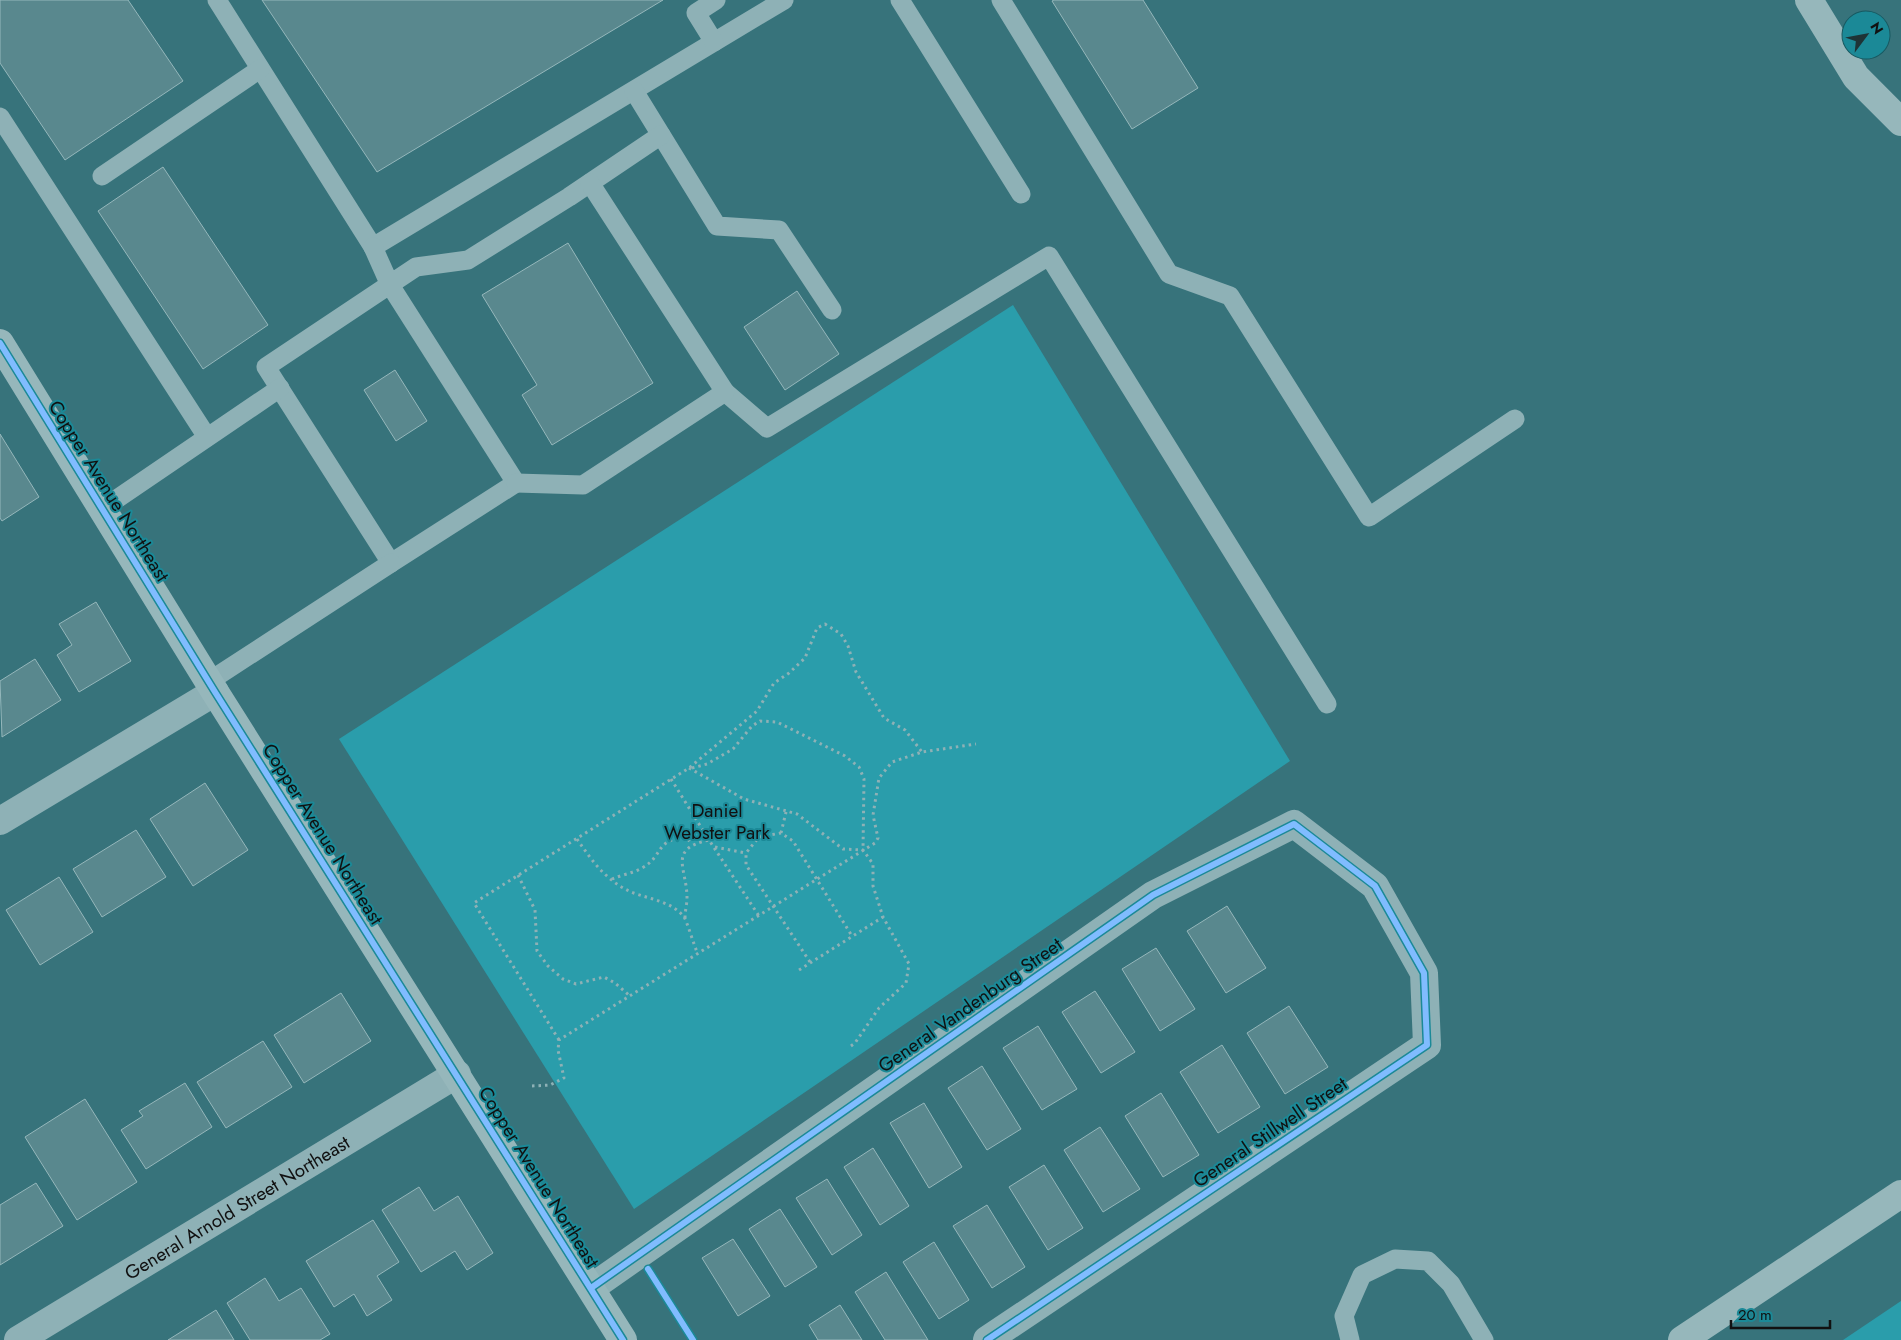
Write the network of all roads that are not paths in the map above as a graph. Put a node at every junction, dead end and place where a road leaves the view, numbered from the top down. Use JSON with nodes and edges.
{"nodes":[{"id":1,"x":217,"y":0,"type":"edge"},
{"id":2,"x":716,"y":0,"type":"edge"},
{"id":3,"x":784,"y":0,"type":"edge"},
{"id":4,"x":900,"y":0,"type":"edge"},
{"id":5,"x":1001,"y":0,"type":"edge"},
{"id":6,"x":1809,"y":0,"type":"edge"},
{"id":7,"x":714,"y":42,"type":"junction"},
{"id":8,"x":260,"y":69,"type":"junction"},
{"id":9,"x":634,"y":91,"type":"junction"},
{"id":10,"x":0,"y":117,"type":"edge"},
{"id":11,"x":1901,"y":122,"type":"edge"},
{"id":12,"x":661,"y":135,"type":"junction"},
{"id":13,"x":102,"y":176,"type":"dead end"},
{"id":14,"x":590,"y":184,"type":"junction"},
{"id":15,"x":1022,"y":194,"type":"dead end"},
{"id":16,"x":373,"y":248,"type":"junction"},
{"id":17,"x":390,"y":285,"type":"junction"},
{"id":18,"x":832,"y":310,"type":"dead end"},
{"id":19,"x":0,"y":342,"type":"edge"},
{"id":20,"x":280,"y":388,"type":"junction"},
{"id":21,"x":725,"y":392,"type":"junction"},
{"id":22,"x":1514,"y":420,"type":"dead end"},
{"id":23,"x":207,"y":437,"type":"junction"},
{"id":24,"x":516,"y":484,"type":"junction"},
{"id":25,"x":102,"y":509,"type":"junction"},
{"id":26,"x":391,"y":563,"type":"junction"},
{"id":27,"x":212,"y":687,"type":"junction"},
{"id":28,"x":1327,"y":704,"type":"dead end"},
{"id":29,"x":0,"y":821,"type":"edge"},
{"id":30,"x":1375,"y":886,"type":"joint"},
{"id":31,"x":457,"y":1074,"type":"junction"},
{"id":32,"x":1901,"y":1194,"type":"edge"},
{"id":33,"x":591,"y":1288,"type":"junction"},
{"id":34,"x":18,"y":1340,"type":"edge"},
{"id":35,"x":623,"y":1340,"type":"edge"},
{"id":36,"x":987,"y":1340,"type":"edge"},
{"id":37,"x":1350,"y":1340,"type":"edge"},
{"id":38,"x":1484,"y":1340,"type":"edge"},
{"id":39,"x":1682,"y":1340,"type":"edge"}],
"edges":[{"from":1,"to":8,"type":"lane"},
{"from":2,"to":7,"type":"lane"},
{"from":3,"to":7,"type":"lane"},
{"from":4,"to":15,"type":"lane"},
{"from":5,"to":22,"type":"lane"},
{"from":6,"to":11,"type":"street"},
{"from":7,"to":9,"type":"lane"},
{"from":8,"to":13,"type":"lane"},
{"from":8,"to":16,"type":"lane"},
{"from":9,"to":12,"type":"lane"},
{"from":9,"to":16,"type":"lane"},
{"from":10,"to":23,"type":"lane"},
{"from":12,"to":14,"type":"lane"},
{"from":12,"to":18,"type":"lane"},
{"from":14,"to":17,"type":"lane"},
{"from":14,"to":21,"type":"lane"},
{"from":16,"to":17,"type":"lane"},
{"from":17,"to":20,"type":"lane"},
{"from":17,"to":24,"type":"lane"},
{"from":19,"to":25,"type":"street","name":"Copper Avenue Northeast"},
{"from":20,"to":23,"type":"lane"},
{"from":20,"to":26,"type":"lane"},
{"from":21,"to":24,"type":"lane"},
{"from":21,"to":28,"type":"lane"},
{"from":23,"to":25,"type":"lane"},
{"from":24,"to":26,"type":"lane"},
{"from":25,"to":27,"type":"street","name":"Copper Avenue Northeast"},
{"from":26,"to":27,"type":"lane"},
{"from":27,"to":29,"type":"street"},
{"from":27,"to":31,"type":"street","name":"Copper Avenue Northeast"},
{"from":30,"to":33,"type":"street","name":"General Vandenburg Street"},
{"from":30,"to":36,"type":"street","name":"General Stillwell Street"},
{"from":31,"to":33,"type":"street","name":"Copper Avenue Northeast"},
{"from":31,"to":34,"type":"street","name":"General Arnold Street Northeast"},
{"from":32,"to":39,"type":"street"},
{"from":33,"to":35,"type":"street","name":"Copper Avenue Northeast"},
{"from":37,"to":38,"type":"lane"}]}
